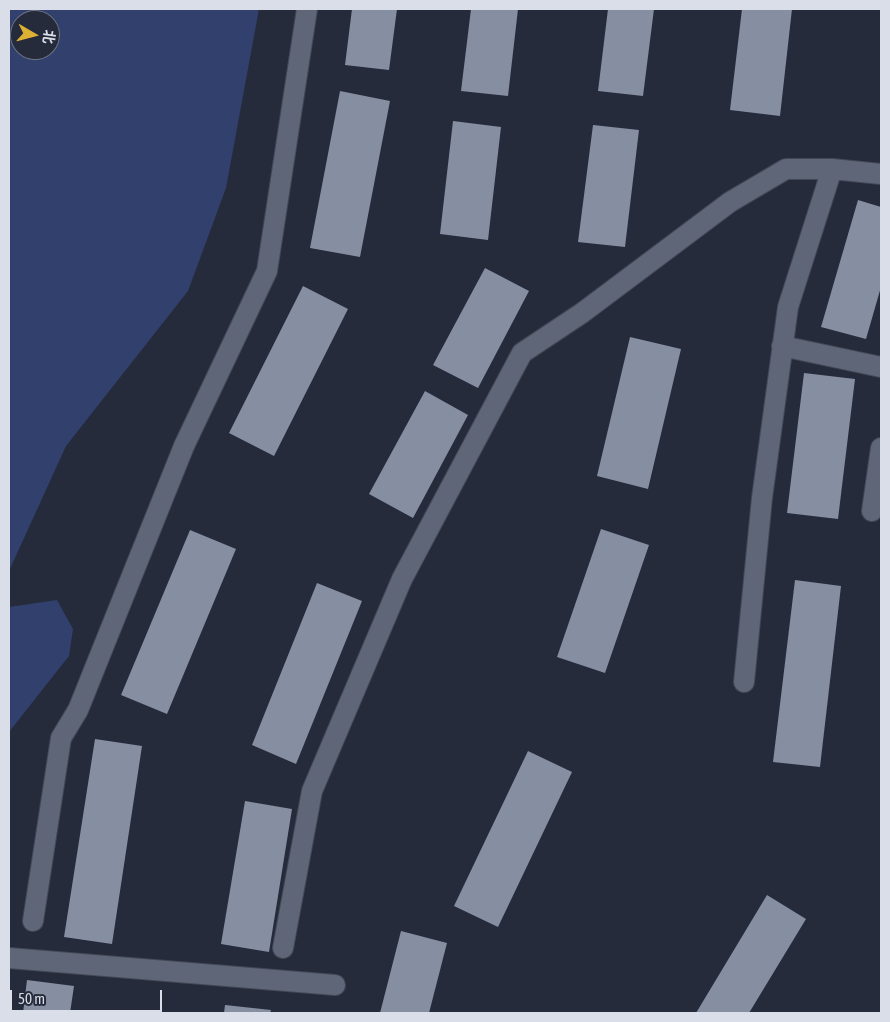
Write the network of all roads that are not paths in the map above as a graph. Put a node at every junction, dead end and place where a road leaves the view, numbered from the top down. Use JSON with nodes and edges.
{"nodes":[{"id":1,"x":307,"y":9,"type":"edge"},
{"id":2,"x":832,"y":170,"type":"junction"},
{"id":3,"x":881,"y":174,"type":"edge"},
{"id":4,"x":782,"y":346,"type":"junction"},
{"id":5,"x":881,"y":367,"type":"edge"},
{"id":6,"x":881,"y":448,"type":"edge"},
{"id":7,"x":872,"y":511,"type":"dead end"},
{"id":8,"x":744,"y":682,"type":"dead end"},
{"id":9,"x":33,"y":921,"type":"dead end"},
{"id":10,"x":283,"y":948,"type":"dead end"},
{"id":11,"x":9,"y":958,"type":"edge"},
{"id":12,"x":335,"y":985,"type":"dead end"}],
"edges":[{"from":1,"to":9,"type":"street"},
{"from":2,"to":3,"type":"street"},
{"from":2,"to":4,"type":"street"},
{"from":2,"to":10,"type":"street"},
{"from":4,"to":5,"type":"street"},
{"from":4,"to":8,"type":"street"},
{"from":6,"to":7,"type":"street"},
{"from":11,"to":12,"type":"street"}]}
